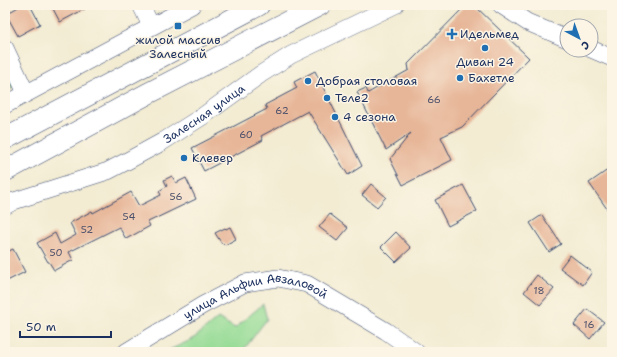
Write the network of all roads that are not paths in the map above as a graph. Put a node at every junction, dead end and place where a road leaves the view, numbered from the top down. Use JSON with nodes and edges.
{"nodes":[{"id":1,"x":141,"y":5,"type":"edge"},
{"id":2,"x":192,"y":5,"type":"edge"},
{"id":3,"x":258,"y":5,"type":"edge"},
{"id":4,"x":320,"y":5,"type":"edge"},
{"id":5,"x":395,"y":5,"type":"edge"},
{"id":6,"x":501,"y":5,"type":"edge"},
{"id":7,"x":151,"y":26,"type":"junction"},
{"id":8,"x":559,"y":36,"type":"edge"},
{"id":9,"x":5,"y":48,"type":"edge"},
{"id":10,"x":599,"y":52,"type":"edge"},
{"id":11,"x":612,"y":58,"type":"edge"},
{"id":12,"x":26,"y":93,"type":"junction"},
{"id":13,"x":5,"y":105,"type":"edge"},
{"id":14,"x":5,"y":139,"type":"edge"},
{"id":15,"x":5,"y":171,"type":"edge"},
{"id":16,"x":5,"y":206,"type":"edge"},
{"id":17,"x":126,"y":352,"type":"edge"},
{"id":18,"x":416,"y":352,"type":"edge"}],
"edges":[{"from":1,"to":7,"type":"street"},
{"from":2,"to":7,"type":"street"},
{"from":3,"to":14,"type":"main road"},
{"from":4,"to":15,"type":"main road"},
{"from":5,"to":16,"type":"street","name":"Залесная улица"},
{"from":6,"to":8,"type":"street"},
{"from":7,"to":12,"type":"street"},
{"from":9,"to":12,"type":"street"},
{"from":10,"to":11,"type":"street"},
{"from":12,"to":13,"type":"street"},
{"from":17,"to":18,"type":"street","name":"улица Альфии Авзаловой"}]}
